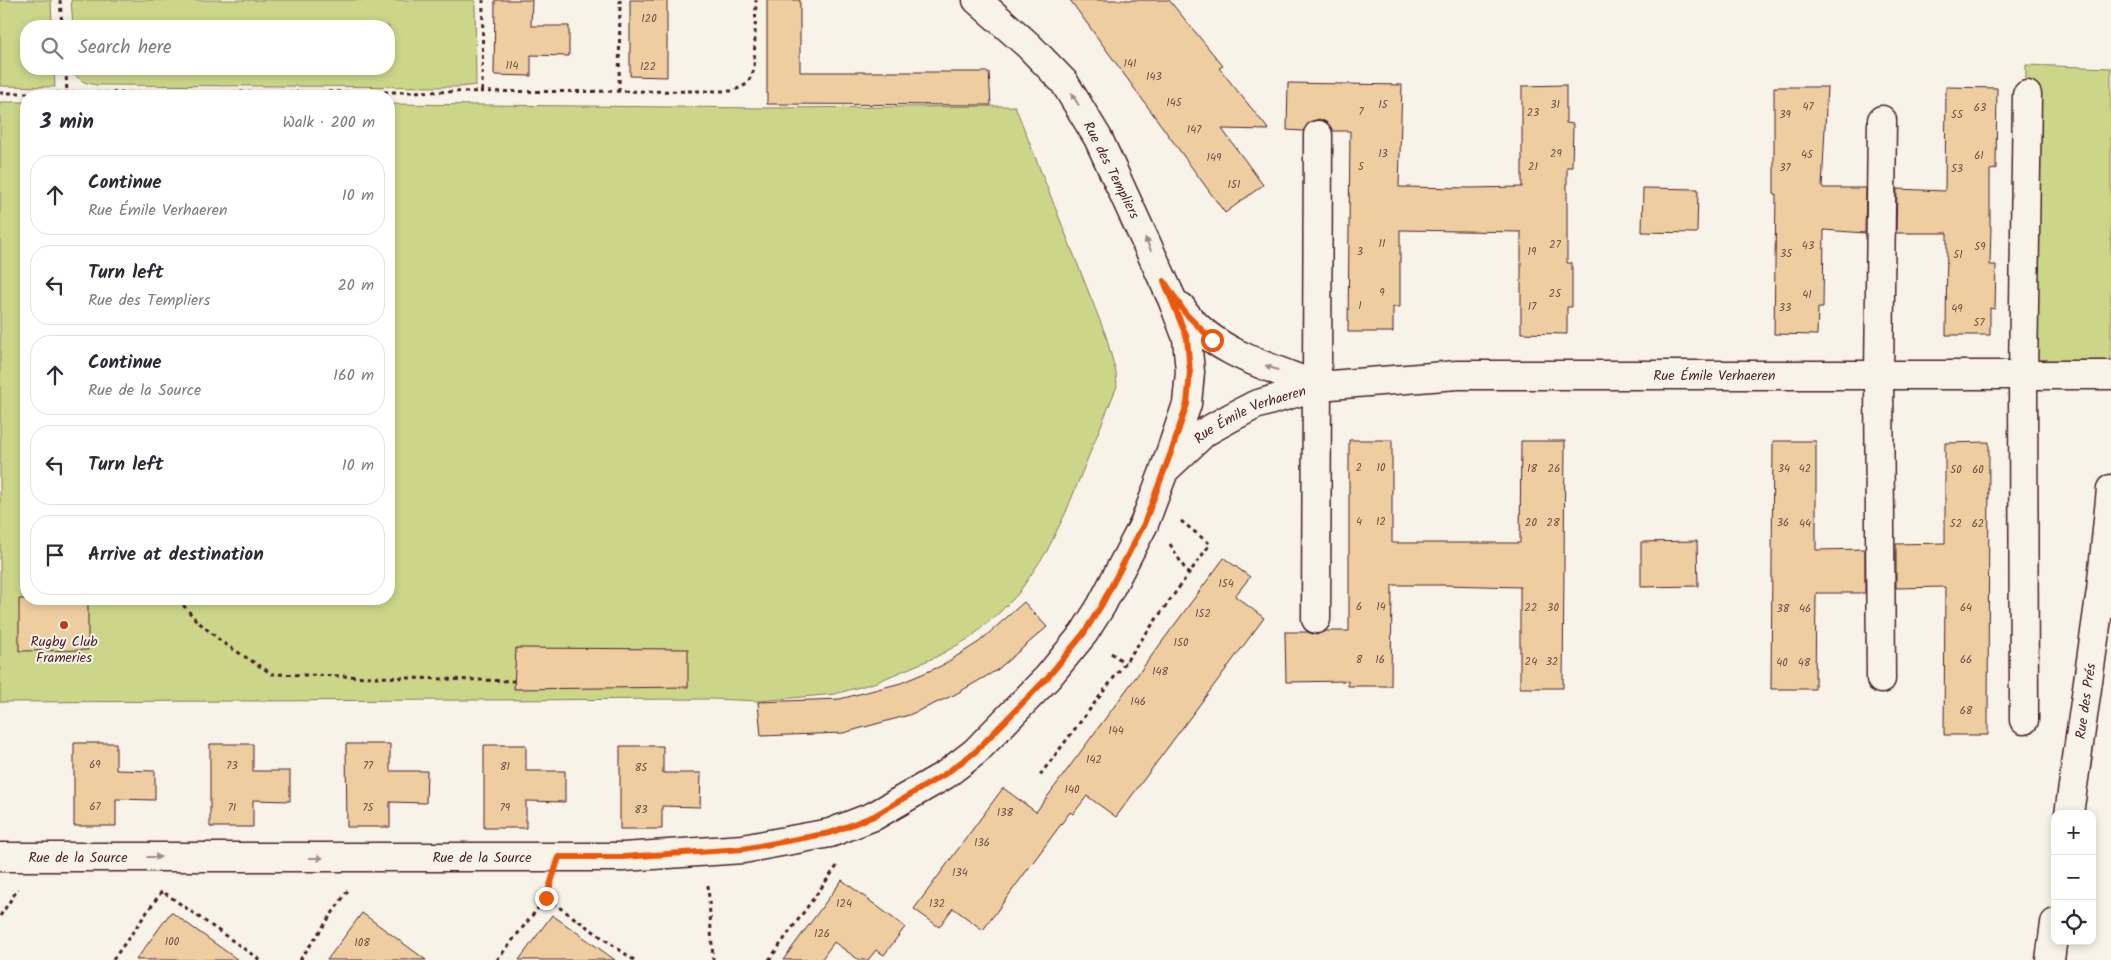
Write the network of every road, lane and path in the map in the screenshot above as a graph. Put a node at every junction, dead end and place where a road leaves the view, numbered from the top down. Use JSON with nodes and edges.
{"nodes":[{"id":1,"x":60,"y":0,"type":"edge"},
{"id":2,"x":483,"y":0,"type":"edge"},
{"id":3,"x":620,"y":0,"type":"edge"},
{"id":4,"x":756,"y":0,"type":"edge"},
{"id":5,"x":978,"y":0,"type":"edge"},
{"id":6,"x":62,"y":20,"type":"edge"},
{"id":7,"x":66,"y":75,"type":"edge"},
{"id":8,"x":67,"y":90,"type":"edge"},
{"id":9,"x":395,"y":91,"type":"edge"},
{"id":10,"x":482,"y":91,"type":"junction"},
{"id":11,"x":619,"y":91,"type":"junction"},
{"id":12,"x":20,"y":92,"type":"edge"},
{"id":13,"x":0,"y":93,"type":"edge"},
{"id":14,"x":2027,"y":95,"type":"dead end"},
{"id":15,"x":1882,"y":120,"type":"dead end"},
{"id":16,"x":1318,"y":135,"type":"dead end"},
{"id":17,"x":1164,"y":281,"type":"junction"},
{"id":18,"x":1190,"y":372,"type":"joint"},
{"id":19,"x":2023,"y":374,"type":"junction"},
{"id":20,"x":1879,"y":375,"type":"junction"},
{"id":21,"x":2111,"y":375,"type":"edge"},
{"id":22,"x":1318,"y":386,"type":"junction"},
{"id":23,"x":1164,"y":471,"type":"junction"},
{"id":24,"x":2111,"y":489,"type":"edge"},
{"id":25,"x":1210,"y":544,"type":"dead end"},
{"id":26,"x":183,"y":605,"type":"edge"},
{"id":27,"x":1316,"y":619,"type":"dead end"},
{"id":28,"x":1882,"y":680,"type":"dead end"},
{"id":29,"x":514,"y":681,"type":"dead end"},
{"id":30,"x":2024,"y":720,"type":"dead end"},
{"id":31,"x":1040,"y":776,"type":"dead end"},
{"id":32,"x":2070,"y":810,"type":"edge"},
{"id":33,"x":706,"y":852,"type":"junction"},
{"id":34,"x":0,"y":857,"type":"edge"},
{"id":35,"x":559,"y":857,"type":"junction"},
{"id":36,"x":371,"y":858,"type":"junction"},
{"id":37,"x":837,"y":866,"type":"dead end"},
{"id":38,"x":546,"y":898,"type":"junction"},
{"id":39,"x":2052,"y":945,"type":"edge"},
{"id":40,"x":113,"y":960,"type":"edge"},
{"id":41,"x":260,"y":960,"type":"edge"},
{"id":42,"x":300,"y":960,"type":"edge"},
{"id":43,"x":497,"y":960,"type":"edge"},
{"id":44,"x":634,"y":960,"type":"edge"},
{"id":45,"x":713,"y":960,"type":"edge"},
{"id":46,"x":769,"y":960,"type":"edge"},
{"id":47,"x":2050,"y":960,"type":"edge"}],
"edges":[{"from":1,"to":6,"type":"path"},
{"from":2,"to":10,"type":"path"},
{"from":3,"to":11,"type":"path"},
{"from":4,"to":11,"type":"path"},
{"from":17,"to":5,"type":"street","name":"Rue des Templiers","one_way":true},
{"from":7,"to":8,"type":"path"},
{"from":9,"to":10,"type":"path"},
{"from":10,"to":11,"type":"path"},
{"from":12,"to":13,"type":"path"},
{"from":14,"to":19,"type":"street"},
{"from":15,"to":20,"type":"street"},
{"from":16,"to":22,"type":"street"},
{"from":17,"to":18,"type":"street","name":"Rue des Templiers"},
{"from":22,"to":17,"type":"street","name":"Rue Émile Verhaeren","one_way":true},
{"from":18,"to":23,"type":"street","name":"Rue de la Source"},
{"from":19,"to":20,"type":"street","name":"Rue Émile Verhaeren"},
{"from":19,"to":21,"type":"street","name":"Rue Émile Verhaeren"},
{"from":19,"to":30,"type":"street"},
{"from":20,"to":22,"type":"street","name":"Rue Émile Verhaeren"},
{"from":20,"to":28,"type":"street"},
{"from":22,"to":23,"type":"street","name":"Rue Émile Verhaeren"},
{"from":22,"to":27,"type":"street"},
{"from":23,"to":33,"type":"street","name":"Rue de la Source"},
{"from":24,"to":32,"type":"street","name":"Rue des Prés"},
{"from":25,"to":31,"type":"path"},
{"from":26,"to":29,"type":"path"},
{"from":33,"to":35,"type":"street","name":"Rue de la Source"},
{"from":33,"to":45,"type":"path"},
{"from":34,"to":36,"type":"street","name":"Rue de la Source","one_way":true},
{"from":35,"to":36,"type":"street","name":"Rue de la Source"},
{"from":35,"to":38,"type":"path"},
{"from":36,"to":42,"type":"path"},
{"from":37,"to":46,"type":"path"},
{"from":38,"to":43,"type":"path"},
{"from":38,"to":44,"type":"path"},
{"from":39,"to":47,"type":"street"},
{"from":40,"to":41,"type":"path"}]}
